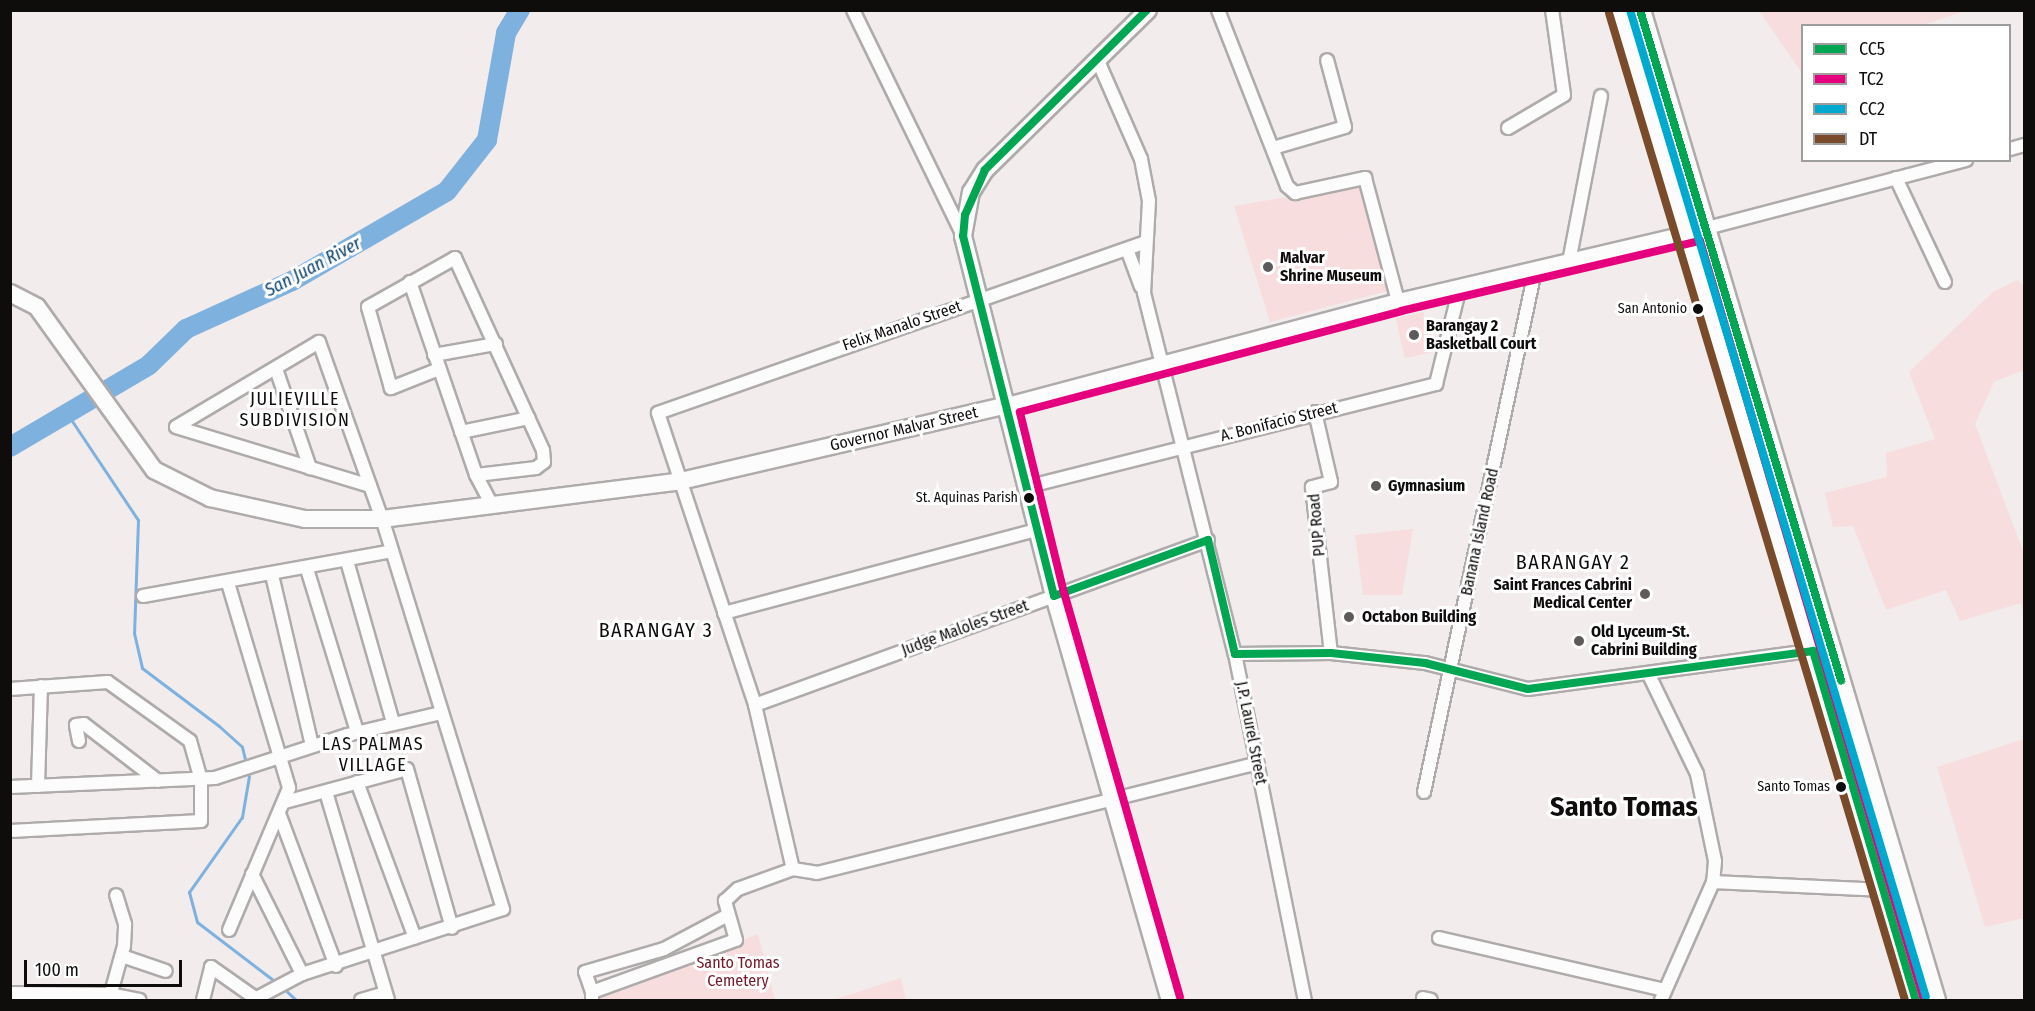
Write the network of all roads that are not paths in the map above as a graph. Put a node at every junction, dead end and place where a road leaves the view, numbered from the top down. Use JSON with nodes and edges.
{"nodes":[{"id":1,"x":853,"y":10,"type":"edge"},
{"id":2,"x":1148,"y":10,"type":"edge"},
{"id":3,"x":1218,"y":10,"type":"edge"},
{"id":4,"x":1552,"y":10,"type":"edge"},
{"id":5,"x":1619,"y":10,"type":"edge"},
{"id":6,"x":1640,"y":10,"type":"edge"},
{"id":7,"x":1327,"y":60,"type":"dead end"},
{"id":8,"x":1098,"y":61,"type":"junction"},
{"id":9,"x":1601,"y":96,"type":"dead end"},
{"id":10,"x":1508,"y":128,"type":"dead end"},
{"id":11,"x":1273,"y":148,"type":"junction"},
{"id":12,"x":1958,"y":162,"type":"edge"},
{"id":13,"x":1896,"y":178,"type":"junction"},
{"id":14,"x":1707,"y":228,"type":"junction"},
{"id":15,"x":1686,"y":235,"type":"junction"},
{"id":16,"x":963,"y":236,"type":"junction"},
{"id":17,"x":1146,"y":242,"type":"junction"},
{"id":18,"x":1126,"y":249,"type":"junction"},
{"id":19,"x":1569,"y":262,"type":"junction"},
{"id":20,"x":1535,"y":271,"type":"junction"},
{"id":21,"x":410,"y":282,"type":"junction"},
{"id":22,"x":1945,"y":282,"type":"dead end"},
{"id":23,"x":1460,"y":287,"type":"junction"},
{"id":24,"x":1144,"y":292,"type":"junction"},
{"id":25,"x":10,"y":293,"type":"edge"},
{"id":26,"x":980,"y":299,"type":"junction"},
{"id":27,"x":1398,"y":301,"type":"junction"},
{"id":28,"x":496,"y":344,"type":"junction"},
{"id":29,"x":434,"y":355,"type":"junction"},
{"id":30,"x":1164,"y":364,"type":"junction"},
{"id":31,"x":276,"y":369,"type":"junction"},
{"id":32,"x":439,"y":369,"type":"junction"},
{"id":33,"x":1007,"y":405,"type":"junction"},
{"id":34,"x":1316,"y":412,"type":"junction"},
{"id":35,"x":529,"y":418,"type":"junction"},
{"id":36,"x":461,"y":432,"type":"junction"},
{"id":37,"x":1185,"y":445,"type":"junction"},
{"id":38,"x":310,"y":468,"type":"junction"},
{"id":39,"x":476,"y":475,"type":"junction"},
{"id":40,"x":681,"y":481,"type":"junction"},
{"id":41,"x":370,"y":486,"type":"junction"},
{"id":42,"x":1026,"y":487,"type":"junction"},
{"id":43,"x":492,"y":505,"type":"junction"},
{"id":44,"x":382,"y":519,"type":"junction"},
{"id":45,"x":1036,"y":530,"type":"junction"},
{"id":46,"x":1208,"y":540,"type":"junction"},
{"id":47,"x":392,"y":551,"type":"junction"},
{"id":48,"x":347,"y":561,"type":"junction"},
{"id":49,"x":307,"y":569,"type":"junction"},
{"id":50,"x":272,"y":575,"type":"junction"},
{"id":51,"x":228,"y":584,"type":"junction"},
{"id":52,"x":143,"y":596,"type":"dead end"},
{"id":53,"x":1054,"y":596,"type":"junction"},
{"id":54,"x":724,"y":613,"type":"junction"},
{"id":55,"x":1822,"y":649,"type":"junction"},
{"id":56,"x":1331,"y":653,"type":"junction"},
{"id":57,"x":1235,"y":654,"type":"junction"},
{"id":58,"x":1450,"y":666,"type":"junction"},
{"id":59,"x":1649,"y":675,"type":"junction"},
{"id":60,"x":41,"y":686,"type":"junction"},
{"id":61,"x":10,"y":689,"type":"edge"},
{"id":62,"x":755,"y":705,"type":"junction"},
{"id":63,"x":441,"y":712,"type":"junction"},
{"id":64,"x":393,"y":722,"type":"junction"},
{"id":65,"x":357,"y":732,"type":"junction"},
{"id":66,"x":79,"y":741,"type":"dead end"},
{"id":67,"x":312,"y":745,"type":"junction"},
{"id":68,"x":281,"y":756,"type":"junction"},
{"id":69,"x":1257,"y":763,"type":"junction"},
{"id":70,"x":201,"y":780,"type":"junction"},
{"id":71,"x":158,"y":781,"type":"junction"},
{"id":72,"x":357,"y":782,"type":"junction"},
{"id":73,"x":38,"y":786,"type":"junction"},
{"id":74,"x":10,"y":787,"type":"edge"},
{"id":75,"x":326,"y":792,"type":"junction"},
{"id":76,"x":1424,"y":792,"type":"dead end"},
{"id":77,"x":1112,"y":798,"type":"junction"},
{"id":78,"x":285,"y":802,"type":"junction"},
{"id":79,"x":280,"y":816,"type":"junction"},
{"id":80,"x":10,"y":831,"type":"edge"},
{"id":81,"x":793,"y":869,"type":"junction"},
{"id":82,"x":252,"y":874,"type":"junction"},
{"id":83,"x":1713,"y":882,"type":"junction"},
{"id":84,"x":1884,"y":890,"type":"junction"},
{"id":85,"x":116,"y":895,"type":"dead end"},
{"id":86,"x":728,"y":915,"type":"junction"},
{"id":87,"x":452,"y":928,"type":"junction"},
{"id":88,"x":229,"y":930,"type":"dead end"},
{"id":89,"x":416,"y":938,"type":"junction"},
{"id":90,"x":1438,"y":938,"type":"dead end"},
{"id":91,"x":376,"y":955,"type":"junction"},
{"id":92,"x":122,"y":956,"type":"junction"},
{"id":93,"x":336,"y":966,"type":"junction"},
{"id":94,"x":166,"y":971,"type":"dead end"},
{"id":95,"x":302,"y":974,"type":"junction"},
{"id":96,"x":10,"y":993,"type":"edge"},
{"id":97,"x":1663,"y":995,"type":"edge"},
{"id":98,"x":592,"y":996,"type":"edge"},
{"id":99,"x":109,"y":997,"type":"edge"},
{"id":100,"x":386,"y":997,"type":"edge"},
{"id":101,"x":255,"y":999,"type":"edge"},
{"id":102,"x":139,"y":1000,"type":"edge"},
{"id":103,"x":203,"y":1000,"type":"edge"},
{"id":104,"x":361,"y":1000,"type":"edge"},
{"id":105,"x":1170,"y":1000,"type":"edge"},
{"id":106,"x":1305,"y":1000,"type":"edge"},
{"id":107,"x":1916,"y":1000,"type":"edge"},
{"id":108,"x":1935,"y":1000,"type":"edge"}],
"edges":[{"from":1,"to":16,"type":"street"},
{"from":2,"to":8,"type":"main road"},
{"from":3,"to":11,"type":"street"},
{"from":4,"to":10,"type":"street"},
{"from":5,"to":15,"type":"highway"},
{"from":6,"to":14,"type":"highway"},
{"from":7,"to":11,"type":"street"},
{"from":8,"to":16,"type":"main road"},
{"from":8,"to":17,"type":"street","name":"J.P. Laurel Street"},
{"from":9,"to":19,"type":"street"},
{"from":11,"to":27,"type":"street"},
{"from":12,"to":13,"type":"street"},
{"from":13,"to":14,"type":"street"},
{"from":13,"to":22,"type":"street"},
{"from":14,"to":15,"type":"street","name":"Governor Malvar Street"},
{"from":14,"to":55,"type":"highway"},
{"from":15,"to":19,"type":"street","name":"Governor Malvar Street"},
{"from":15,"to":55,"type":"highway"},
{"from":16,"to":26,"type":"main road"},
{"from":17,"to":18,"type":"street","name":"Felix Manalo Street"},
{"from":17,"to":24,"type":"street","name":"J.P. Laurel Street"},
{"from":18,"to":24,"type":"street","name":"J.P. Laurel Street"},
{"from":18,"to":26,"type":"street","name":"Felix Manalo Street"},
{"from":19,"to":20,"type":"street","name":"Governor Malvar Street"},
{"from":20,"to":23,"type":"street","name":"Governor Malvar Street"},
{"from":20,"to":58,"type":"street","name":"Banana Island Road"},
{"from":21,"to":28,"type":"street"},
{"from":21,"to":29,"type":"street"},
{"from":21,"to":32,"type":"street"},
{"from":23,"to":27,"type":"street","name":"Governor Malvar Street"},
{"from":23,"to":34,"type":"street","name":"A. Bonifacio Street"},
{"from":24,"to":30,"type":"street","name":"J.P. Laurel Street"},
{"from":25,"to":44,"type":"main road","name":"Governor Malvar Street"},
{"from":26,"to":33,"type":"main road"},
{"from":26,"to":40,"type":"street","name":"Felix Manalo Street"},
{"from":27,"to":30,"type":"street","name":"Governor Malvar Street"},
{"from":28,"to":29,"type":"street"},
{"from":28,"to":35,"type":"street"},
{"from":29,"to":32,"type":"street"},
{"from":30,"to":33,"type":"street","name":"Governor Malvar Street"},
{"from":30,"to":37,"type":"street","name":"J.P. Laurel Street"},
{"from":31,"to":38,"type":"street"},
{"from":31,"to":38,"type":"street"},
{"from":31,"to":41,"type":"street"},
{"from":32,"to":36,"type":"street"},
{"from":33,"to":40,"type":"main road","name":"Governor Malvar Street"},
{"from":33,"to":42,"type":"main road"},
{"from":34,"to":37,"type":"street","name":"A. Bonifacio Street"},
{"from":34,"to":56,"type":"street","name":"PUP Road"},
{"from":35,"to":36,"type":"street"},
{"from":35,"to":39,"type":"street"},
{"from":36,"to":39,"type":"street"},
{"from":37,"to":42,"type":"street","name":"A. Bonifacio Street"},
{"from":37,"to":46,"type":"street","name":"J.P. Laurel Street"},
{"from":38,"to":41,"type":"street"},
{"from":39,"to":43,"type":"street"},
{"from":40,"to":43,"type":"main road","name":"Governor Malvar Street"},
{"from":40,"to":54,"type":"street"},
{"from":41,"to":44,"type":"street"},
{"from":42,"to":45,"type":"main road"},
{"from":43,"to":44,"type":"main road","name":"Governor Malvar Street"},
{"from":44,"to":47,"type":"street"},
{"from":45,"to":53,"type":"main road"},
{"from":45,"to":54,"type":"street"},
{"from":46,"to":53,"type":"street","name":"Judge Maloles Street"},
{"from":46,"to":57,"type":"street","name":"J.P. Laurel Street"},
{"from":47,"to":48,"type":"street"},
{"from":47,"to":63,"type":"street"},
{"from":48,"to":49,"type":"street"},
{"from":48,"to":64,"type":"street"},
{"from":49,"to":50,"type":"street"},
{"from":49,"to":65,"type":"street"},
{"from":50,"to":51,"type":"street"},
{"from":50,"to":67,"type":"street"},
{"from":51,"to":52,"type":"street"},
{"from":51,"to":68,"type":"street"},
{"from":53,"to":62,"type":"street","name":"Judge Maloles Street"},
{"from":53,"to":77,"type":"main road"},
{"from":54,"to":62,"type":"street"},
{"from":55,"to":59,"type":"street"},
{"from":55,"to":84,"type":"highway"},
{"from":55,"to":108,"type":"highway"},
{"from":56,"to":57,"type":"street"},
{"from":56,"to":58,"type":"street"},
{"from":57,"to":69,"type":"street","name":"J.P. Laurel Street"},
{"from":58,"to":59,"type":"street"},
{"from":58,"to":76,"type":"street","name":"Banana Island Road"},
{"from":59,"to":83,"type":"street"},
{"from":60,"to":61,"type":"street"},
{"from":60,"to":70,"type":"street"},
{"from":60,"to":73,"type":"street"},
{"from":62,"to":81,"type":"street"},
{"from":63,"to":64,"type":"street"},
{"from":63,"to":87,"type":"street"},
{"from":64,"to":65,"type":"street"},
{"from":65,"to":67,"type":"street"},
{"from":66,"to":71,"type":"street"},
{"from":67,"to":68,"type":"street"},
{"from":68,"to":70,"type":"street"},
{"from":68,"to":78,"type":"street"},
{"from":69,"to":77,"type":"street"},
{"from":69,"to":106,"type":"street","name":"J.P. Laurel Street"},
{"from":70,"to":71,"type":"street"},
{"from":70,"to":80,"type":"street"},
{"from":71,"to":73,"type":"street"},
{"from":72,"to":75,"type":"street"},
{"from":72,"to":87,"type":"street"},
{"from":72,"to":89,"type":"street"},
{"from":73,"to":74,"type":"street"},
{"from":75,"to":78,"type":"street"},
{"from":75,"to":91,"type":"street"},
{"from":77,"to":81,"type":"street"},
{"from":77,"to":105,"type":"main road"},
{"from":78,"to":79,"type":"street"},
{"from":79,"to":82,"type":"street"},
{"from":79,"to":93,"type":"street"},
{"from":81,"to":86,"type":"street"},
{"from":82,"to":88,"type":"street"},
{"from":82,"to":95,"type":"street"},
{"from":83,"to":84,"type":"street"},
{"from":83,"to":97,"type":"street"},
{"from":84,"to":107,"type":"highway"},
{"from":85,"to":92,"type":"street"},
{"from":86,"to":98,"type":"street"},
{"from":86,"to":98,"type":"street"},
{"from":87,"to":89,"type":"street"},
{"from":89,"to":91,"type":"street"},
{"from":90,"to":97,"type":"street"},
{"from":91,"to":93,"type":"street"},
{"from":91,"to":100,"type":"street"},
{"from":92,"to":94,"type":"street"},
{"from":92,"to":99,"type":"street"},
{"from":93,"to":95,"type":"street"},
{"from":95,"to":101,"type":"street"},
{"from":96,"to":99,"type":"street"},
{"from":99,"to":102,"type":"street"},
{"from":100,"to":104,"type":"street"},
{"from":101,"to":103,"type":"street"}]}
